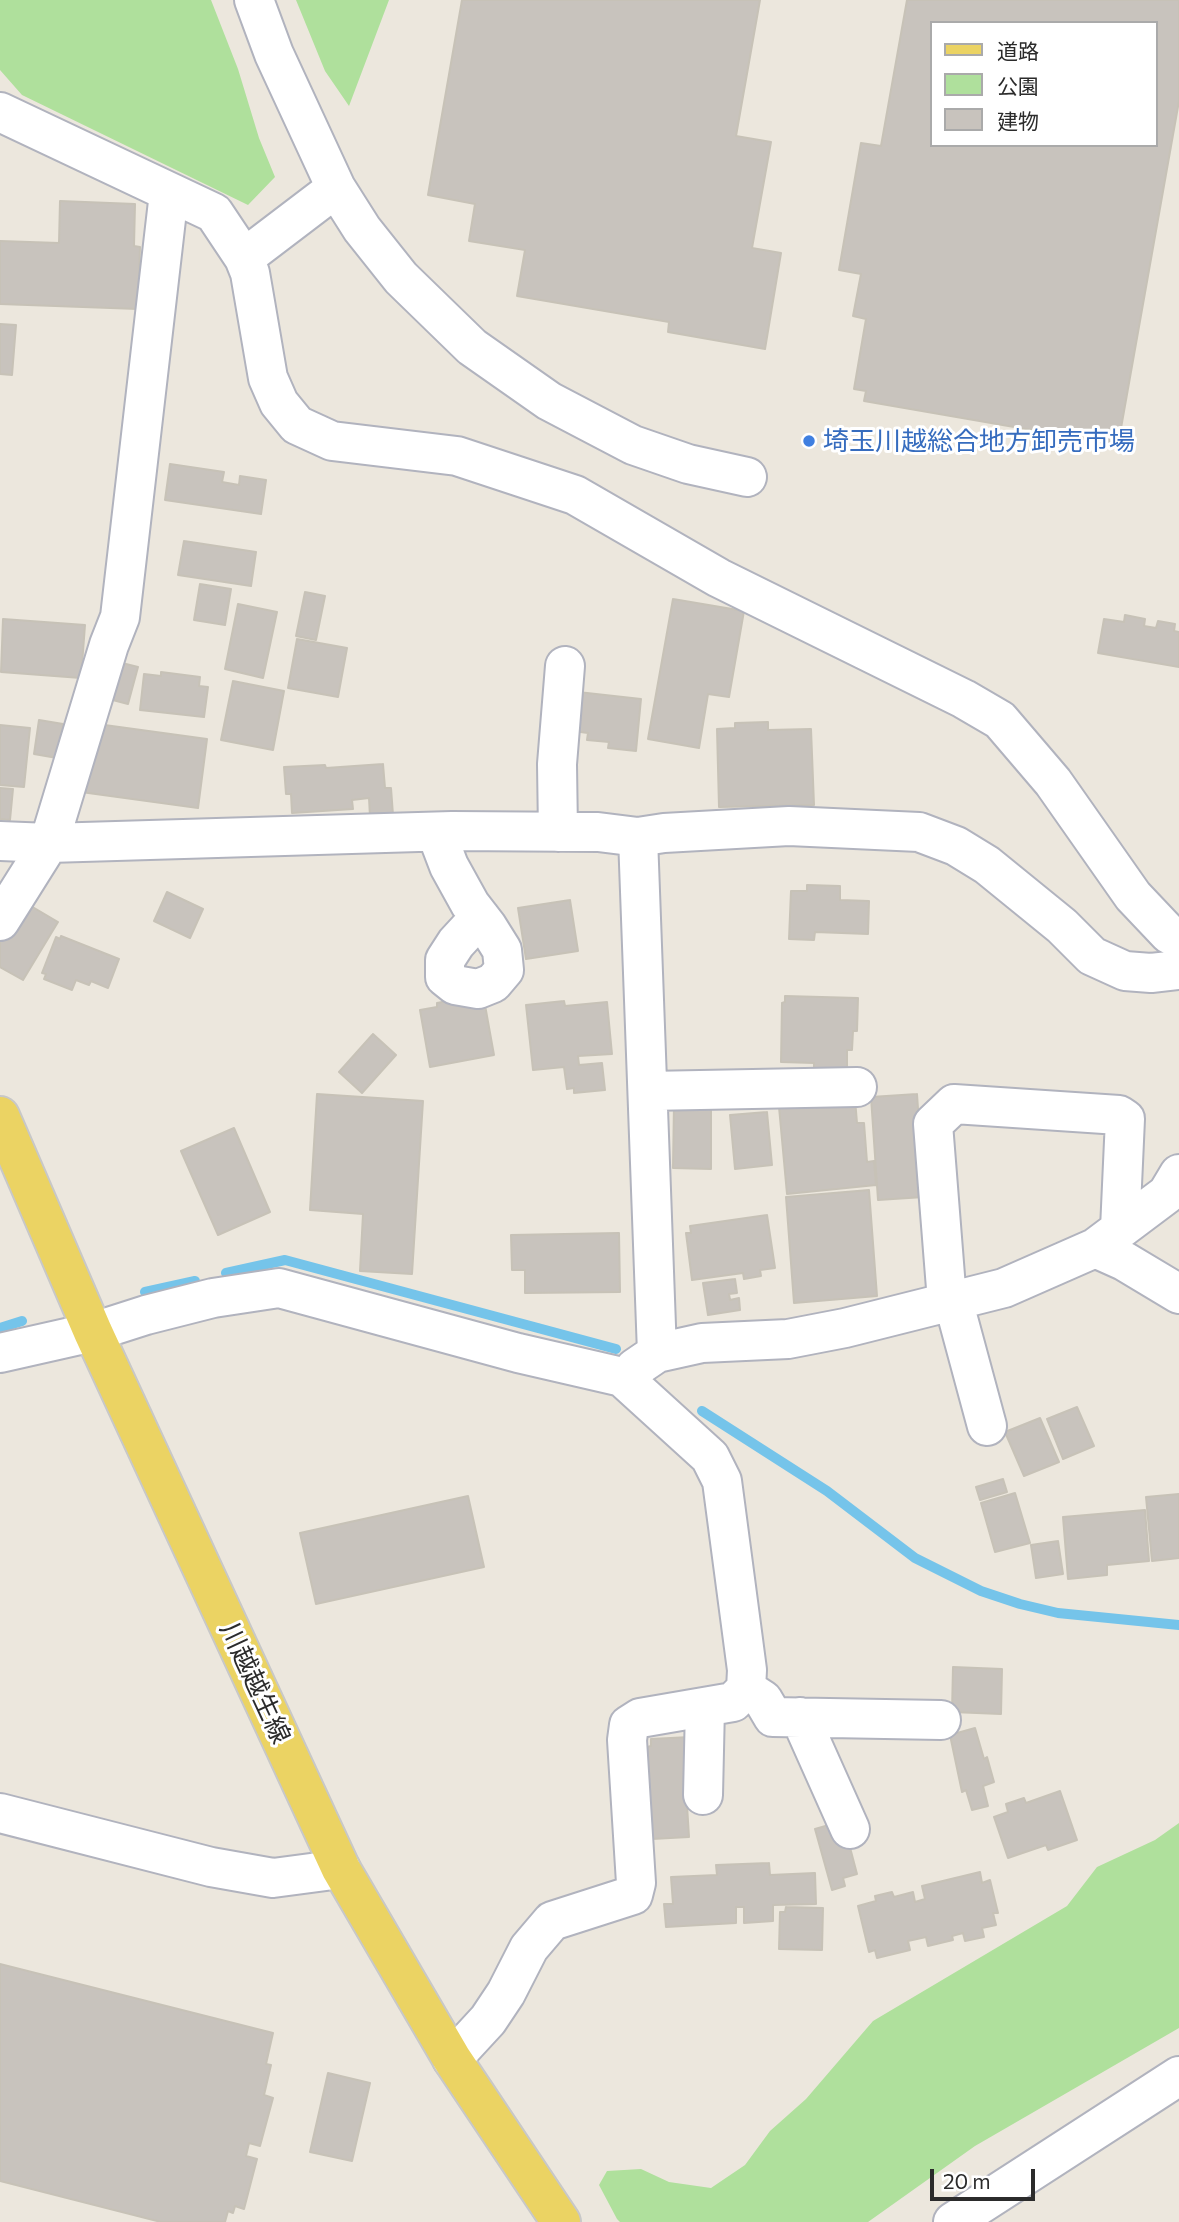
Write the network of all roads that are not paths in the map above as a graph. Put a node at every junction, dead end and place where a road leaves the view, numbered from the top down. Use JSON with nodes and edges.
{"nodes":[{"id":1,"x":254,"y":0,"type":"edge"},
{"id":2,"x":2,"y":119,"type":"edge"},
{"id":3,"x":336,"y":188,"type":"junction"},
{"id":4,"x":169,"y":193,"type":"junction"},
{"id":5,"x":244,"y":258,"type":"junction"},
{"id":6,"x":747,"y":477,"type":"dead end"},
{"id":7,"x":565,"y":666,"type":"dead end"},
{"id":8,"x":436,"y":832,"type":"junction"},
{"id":9,"x":558,"y":832,"type":"junction"},
{"id":10,"x":638,"y":837,"type":"junction"},
{"id":11,"x":0,"y":841,"type":"edge"},
{"id":12,"x":49,"y":843,"type":"junction"},
{"id":13,"x":480,"y":917,"type":"dead end"},
{"id":14,"x":0,"y":921,"type":"edge"},
{"id":15,"x":1179,"y":938,"type":"edge"},
{"id":16,"x":1179,"y":970,"type":"edge"},
{"id":17,"x":857,"y":1087,"type":"dead end"},
{"id":18,"x":648,"y":1091,"type":"junction"},
{"id":19,"x":0,"y":1116,"type":"edge"},
{"id":20,"x":1179,"y":1174,"type":"edge"},
{"id":21,"x":1107,"y":1238,"type":"junction"},
{"id":22,"x":1179,"y":1294,"type":"edge"},
{"id":23,"x":950,"y":1301,"type":"junction"},
{"id":24,"x":93,"y":1332,"type":"junction"},
{"id":25,"x":0,"y":1353,"type":"edge"},
{"id":26,"x":656,"y":1353,"type":"junction"},
{"id":27,"x":622,"y":1377,"type":"junction"},
{"id":28,"x":987,"y":1426,"type":"dead end"},
{"id":29,"x":746,"y":1689,"type":"junction"},
{"id":30,"x":705,"y":1706,"type":"junction"},
{"id":31,"x":800,"y":1717,"type":"junction"},
{"id":32,"x":941,"y":1720,"type":"dead end"},
{"id":33,"x":703,"y":1795,"type":"dead end"},
{"id":34,"x":0,"y":1813,"type":"edge"},
{"id":35,"x":850,"y":1829,"type":"dead end"},
{"id":36,"x":341,"y":1869,"type":"junction"},
{"id":37,"x":452,"y":2059,"type":"junction"},
{"id":38,"x":1179,"y":2076,"type":"edge"},
{"id":39,"x":561,"y":2222,"type":"edge"},
{"id":40,"x":953,"y":2222,"type":"edge"}],
"edges":[{"from":1,"to":3,"type":"street"},
{"from":2,"to":4,"type":"street"},
{"from":3,"to":5,"type":"street"},
{"from":3,"to":6,"type":"street"},
{"from":4,"to":5,"type":"street"},
{"from":4,"to":12,"type":"street"},
{"from":5,"to":15,"type":"street"},
{"from":7,"to":9,"type":"street"},
{"from":8,"to":9,"type":"street"},
{"from":8,"to":12,"type":"street"},
{"from":8,"to":13,"type":"street"},
{"from":9,"to":10,"type":"street"},
{"from":10,"to":16,"type":"street"},
{"from":10,"to":18,"type":"street"},
{"from":11,"to":12,"type":"street"},
{"from":12,"to":14,"type":"street"},
{"from":17,"to":18,"type":"street"},
{"from":18,"to":26,"type":"street"},
{"from":19,"to":24,"type":"main road","name":"川越越生線"},
{"from":20,"to":21,"type":"street"},
{"from":21,"to":22,"type":"street"},
{"from":21,"to":23,"type":"street"},
{"from":21,"to":23,"type":"street"},
{"from":23,"to":26,"type":"street"},
{"from":23,"to":28,"type":"street"},
{"from":24,"to":25,"type":"street"},
{"from":24,"to":27,"type":"street"},
{"from":24,"to":36,"type":"main road","name":"川越越生線"},
{"from":26,"to":27,"type":"street"},
{"from":27,"to":29,"type":"street"},
{"from":29,"to":30,"type":"street"},
{"from":29,"to":31,"type":"street"},
{"from":30,"to":33,"type":"street"},
{"from":30,"to":37,"type":"street"},
{"from":31,"to":32,"type":"street"},
{"from":31,"to":35,"type":"street"},
{"from":34,"to":36,"type":"street"},
{"from":36,"to":37,"type":"main road","name":"川越越生線"},
{"from":37,"to":39,"type":"main road","name":"川越越生線"},
{"from":38,"to":40,"type":"street"}]}
